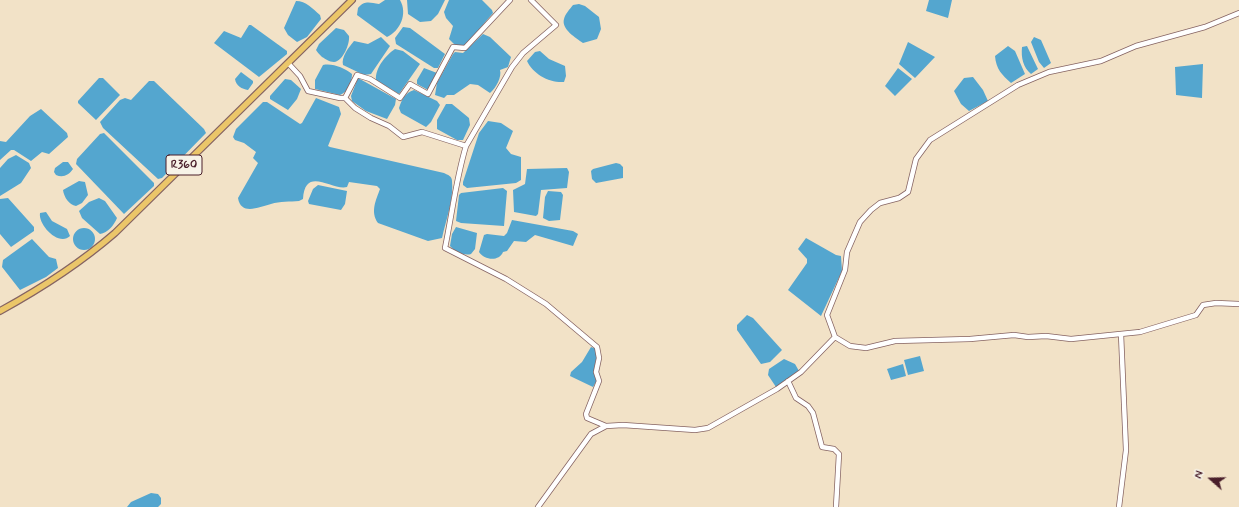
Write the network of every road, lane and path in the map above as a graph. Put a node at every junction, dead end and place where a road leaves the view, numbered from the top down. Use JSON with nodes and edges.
{"nodes":[{"id":1,"x":352,"y":0,"type":"edge"},
{"id":2,"x":510,"y":0,"type":"edge"},
{"id":3,"x":531,"y":0,"type":"edge"},
{"id":4,"x":1239,"y":13,"type":"edge"},
{"id":5,"x":288,"y":63,"type":"junction"},
{"id":6,"x":345,"y":98,"type":"junction"},
{"id":7,"x":466,"y":146,"type":"junction"},
{"id":8,"x":1239,"y":304,"type":"edge"},
{"id":9,"x":0,"y":311,"type":"edge"},
{"id":10,"x":1121,"y":334,"type":"junction"},
{"id":11,"x":835,"y":338,"type":"junction"},
{"id":12,"x":788,"y":381,"type":"junction"},
{"id":13,"x":606,"y":426,"type":"junction"},
{"id":14,"x":538,"y":507,"type":"edge"},
{"id":15,"x":836,"y":507,"type":"edge"},
{"id":16,"x":1119,"y":507,"type":"edge"}],
"edges":[{"from":1,"to":5,"type":"main road","number":"R360"},
{"from":2,"to":6,"type":"street"},
{"from":3,"to":7,"type":"street"},
{"from":4,"to":11,"type":"street"},
{"from":5,"to":6,"type":"street"},
{"from":5,"to":9,"type":"main road","number":"R360"},
{"from":6,"to":7,"type":"street"},
{"from":7,"to":13,"type":"street"},
{"from":8,"to":10,"type":"street"},
{"from":10,"to":11,"type":"street"},
{"from":10,"to":16,"type":"street"},
{"from":11,"to":12,"type":"street"},
{"from":12,"to":13,"type":"street"},
{"from":12,"to":15,"type":"street"},
{"from":13,"to":14,"type":"street"}]}
